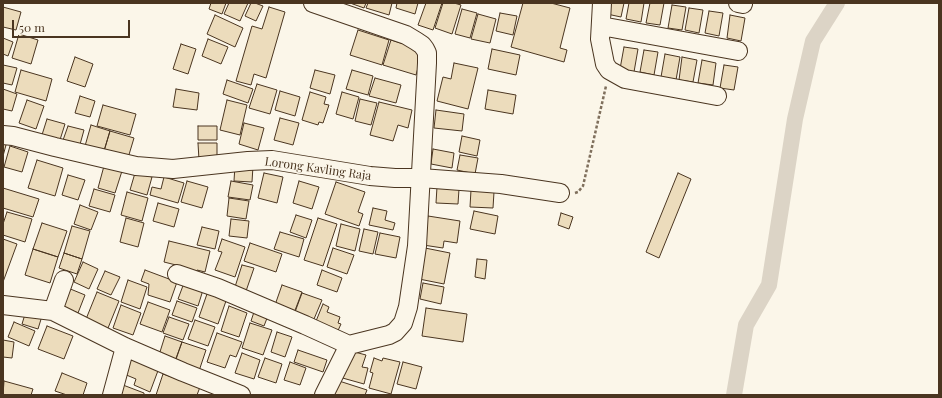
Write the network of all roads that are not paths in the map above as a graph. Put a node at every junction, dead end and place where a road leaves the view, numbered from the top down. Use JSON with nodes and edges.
{"nodes":[{"id":1,"x":313,"y":3,"type":"edge"},
{"id":2,"x":602,"y":3,"type":"edge"},
{"id":3,"x":601,"y":26,"type":"junction"},
{"id":4,"x":738,"y":51,"type":"dead end"},
{"id":5,"x":717,"y":96,"type":"dead end"},
{"id":6,"x":3,"y":135,"type":"edge"},
{"id":7,"x":421,"y":178,"type":"junction"},
{"id":8,"x":560,"y":192,"type":"road end"},
{"id":9,"x":177,"y":274,"type":"dead end"},
{"id":10,"x":64,"y":280,"type":"dead end"},
{"id":11,"x":3,"y":305,"type":"edge"},
{"id":12,"x":52,"y":310,"type":"junction"},
{"id":13,"x":349,"y":345,"type":"junction"},
{"id":14,"x":125,"y":347,"type":"junction"},
{"id":15,"x":112,"y":395,"type":"edge"},
{"id":16,"x":241,"y":395,"type":"edge"},
{"id":17,"x":324,"y":395,"type":"edge"}],
"edges":[{"from":1,"to":7,"type":"street"},
{"from":2,"to":3,"type":"street"},
{"from":3,"to":4,"type":"street"},
{"from":3,"to":5,"type":"street"},
{"from":6,"to":7,"type":"street","name":"Lorong Kavling Raja"},
{"from":7,"to":8,"type":"street","name":"Lorong Kavling Raja"},
{"from":7,"to":13,"type":"street"},
{"from":9,"to":13,"type":"street"},
{"from":10,"to":12,"type":"street"},
{"from":11,"to":12,"type":"street"},
{"from":12,"to":14,"type":"street"},
{"from":13,"to":17,"type":"street"},
{"from":14,"to":15,"type":"street"},
{"from":14,"to":16,"type":"street"}]}
